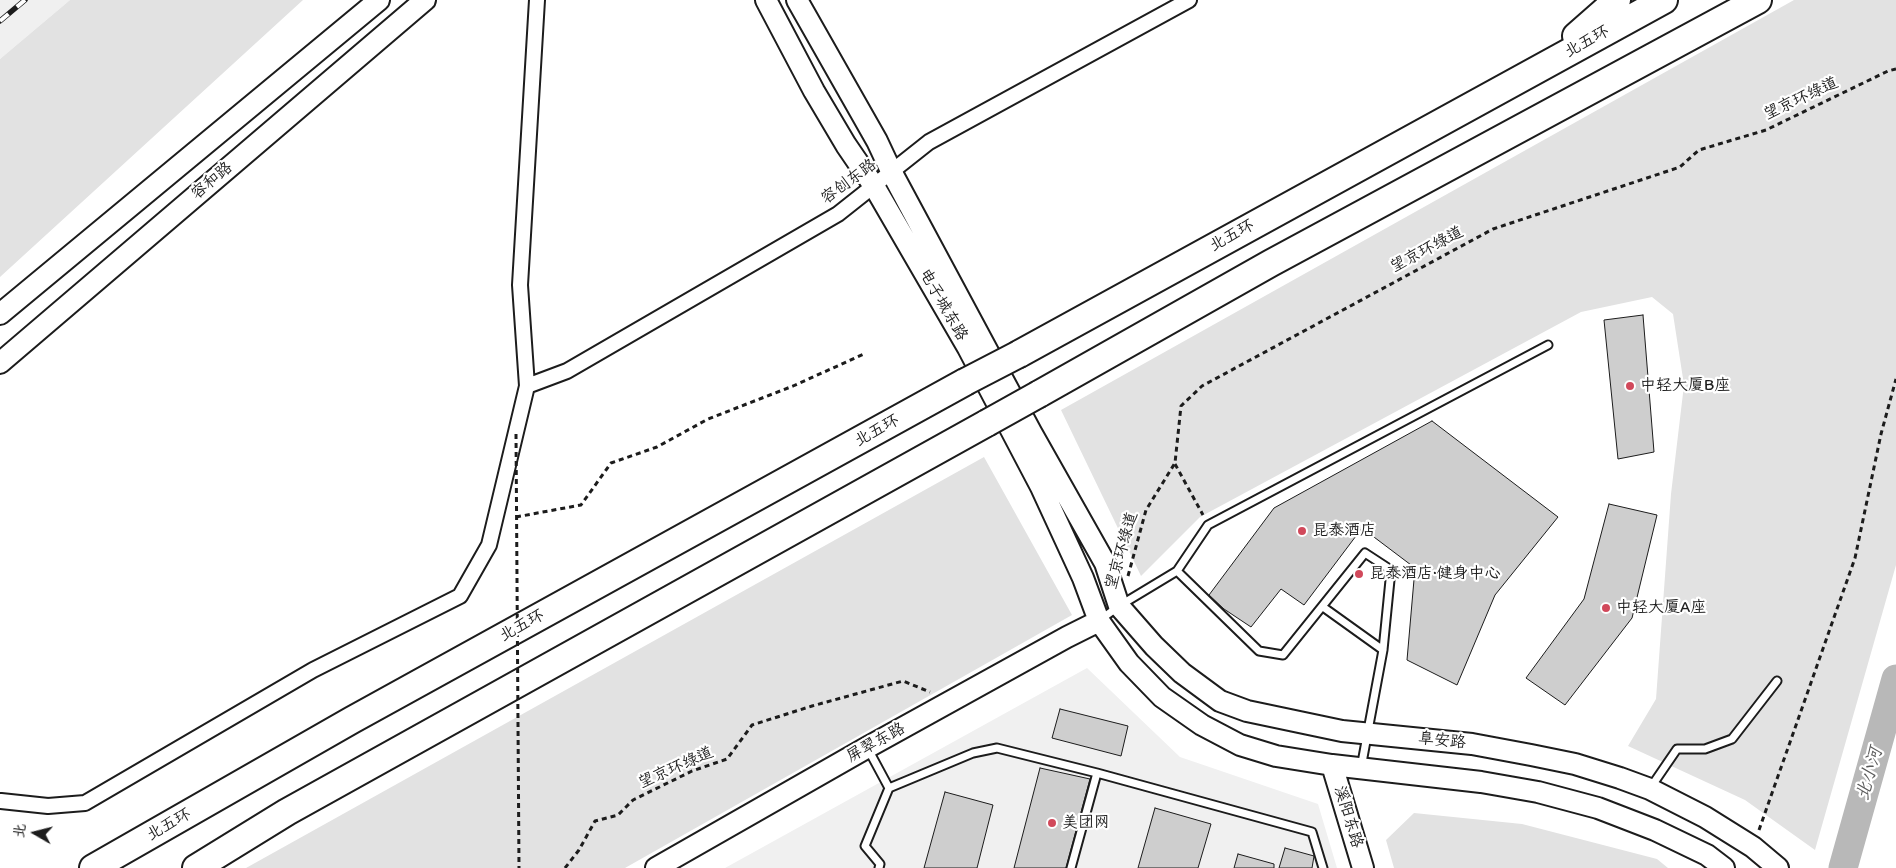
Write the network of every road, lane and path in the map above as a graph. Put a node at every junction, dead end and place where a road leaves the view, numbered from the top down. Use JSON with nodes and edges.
{"nodes":[{"id":1,"x":379,"y":0,"type":"edge"},
{"id":2,"x":425,"y":0,"type":"edge"},
{"id":3,"x":537,"y":0,"type":"edge"},
{"id":4,"x":766,"y":0,"type":"edge"},
{"id":5,"x":797,"y":0,"type":"edge"},
{"id":6,"x":1189,"y":0,"type":"edge"},
{"id":7,"x":1617,"y":0,"type":"edge"},
{"id":8,"x":1664,"y":0,"type":"edge"},
{"id":9,"x":1758,"y":0,"type":"edge"},
{"id":10,"x":1540,"y":68,"type":"junction"},
{"id":11,"x":1896,"y":70,"type":"edge"},
{"id":12,"x":892,"y":173,"type":"junction"},
{"id":13,"x":874,"y":186,"type":"junction"},
{"id":14,"x":0,"y":314,"type":"edge"},
{"id":15,"x":1548,"y":345,"type":"dead end"},
{"id":16,"x":864,"y":354,"type":"dead end"},
{"id":17,"x":0,"y":363,"type":"edge"},
{"id":18,"x":1896,"y":379,"type":"edge"},
{"id":19,"x":527,"y":386,"type":"junction"},
{"id":20,"x":516,"y":434,"type":"junction"},
{"id":21,"x":1175,"y":463,"type":"junction"},
{"id":22,"x":516,"y":517,"type":"junction"},
{"id":23,"x":1208,"y":525,"type":"junction"},
{"id":24,"x":1177,"y":571,"type":"junction"},
{"id":25,"x":1119,"y":606,"type":"junction"},
{"id":26,"x":1323,"y":607,"type":"junction"},
{"id":27,"x":1099,"y":621,"type":"junction"},
{"id":28,"x":1383,"y":650,"type":"junction"},
{"id":29,"x":1778,"y":681,"type":"dead end"},
{"id":30,"x":952,"y":701,"type":"junction"},
{"id":31,"x":1368,"y":733,"type":"junction"},
{"id":32,"x":868,"y":748,"type":"junction"},
{"id":33,"x":1332,"y":765,"type":"junction"},
{"id":34,"x":1361,"y":768,"type":"junction"},
{"id":35,"x":1097,"y":773,"type":"junction"},
{"id":36,"x":889,"y":788,"type":"junction"},
{"id":37,"x":1650,"y":789,"type":"junction"},
{"id":38,"x":1,"y":801,"type":"dead end"},
{"id":39,"x":1753,"y":847,"type":"junction"},
{"id":40,"x":93,"y":868,"type":"edge"},
{"id":41,"x":196,"y":868,"type":"edge"},
{"id":42,"x":519,"y":868,"type":"edge"},
{"id":43,"x":565,"y":868,"type":"edge"},
{"id":44,"x":656,"y":868,"type":"edge"},
{"id":45,"x":879,"y":868,"type":"edge"},
{"id":46,"x":1071,"y":868,"type":"edge"},
{"id":47,"x":1323,"y":868,"type":"edge"},
{"id":48,"x":1363,"y":868,"type":"edge"},
{"id":49,"x":1724,"y":868,"type":"edge"},
{"id":50,"x":1778,"y":868,"type":"edge"}],
"edges":[{"from":1,"to":14,"type":"main road","name":"容和路"},
{"from":2,"to":17,"type":"main road","name":"容和路"},
{"from":3,"to":19,"type":"street"},
{"from":4,"to":13,"type":"main road","name":"电子城东路"},
{"from":5,"to":12,"type":"main road","name":"电子城东路"},
{"from":6,"to":12,"type":"street","name":"容创东路"},
{"from":7,"to":10,"type":"highway"},
{"from":8,"to":10,"type":"highway","name":"北五环"},
{"from":9,"to":41,"type":"highway","bridge":true},
{"from":10,"to":40,"type":"highway","name":"北五环","bridge":true},
{"from":11,"to":21,"type":"path","name":"望京环绿道"},
{"from":12,"to":13,"type":"street","name":"容创东路"},
{"from":12,"to":25,"type":"main road","name":"电子城东路"},
{"from":13,"to":19,"type":"street","name":"容创东路"},
{"from":13,"to":27,"type":"main road","name":"电子城东路"},
{"from":15,"to":23,"type":"lane"},
{"from":16,"to":22,"type":"path"},
{"from":18,"to":39,"type":"path"},
{"from":19,"to":20,"type":"street"},
{"from":20,"to":22,"type":"path","bridge":true},
{"from":20,"to":38,"type":"street"},
{"from":21,"to":23,"type":"path"},
{"from":21,"to":25,"type":"path","name":"望京环绿道"},
{"from":22,"to":42,"type":"path","bridge":true},
{"from":23,"to":24,"type":"lane"},
{"from":24,"to":25,"type":"lane"},
{"from":24,"to":26,"type":"lane"},
{"from":25,"to":27,"type":"lane"},
{"from":25,"to":31,"type":"main road","name":"阜安路"},
{"from":26,"to":28,"type":"lane"},
{"from":26,"to":28,"type":"lane"},
{"from":27,"to":30,"type":"main road","name":"屏翠东路"},
{"from":27,"to":33,"type":"main road"},
{"from":28,"to":31,"type":"lane"},
{"from":29,"to":37,"type":"lane"},
{"from":30,"to":32,"type":"main road","name":"屏翠东路"},
{"from":30,"to":43,"type":"path","name":"望京环绿道"},
{"from":31,"to":34,"type":"lane"},
{"from":31,"to":37,"type":"main road","name":"阜安路"},
{"from":32,"to":36,"type":"lane"},
{"from":32,"to":44,"type":"main road","name":"屏翠东路"},
{"from":33,"to":34,"type":"main road"},
{"from":33,"to":48,"type":"main road","name":"溪阳东路"},
{"from":34,"to":49,"type":"main road"},
{"from":35,"to":36,"type":"lane"},
{"from":35,"to":46,"type":"lane"},
{"from":35,"to":47,"type":"lane"},
{"from":36,"to":45,"type":"lane"},
{"from":37,"to":39,"type":"main road","name":"阜安路"},
{"from":39,"to":50,"type":"main road","name":"阜安路"}]}
